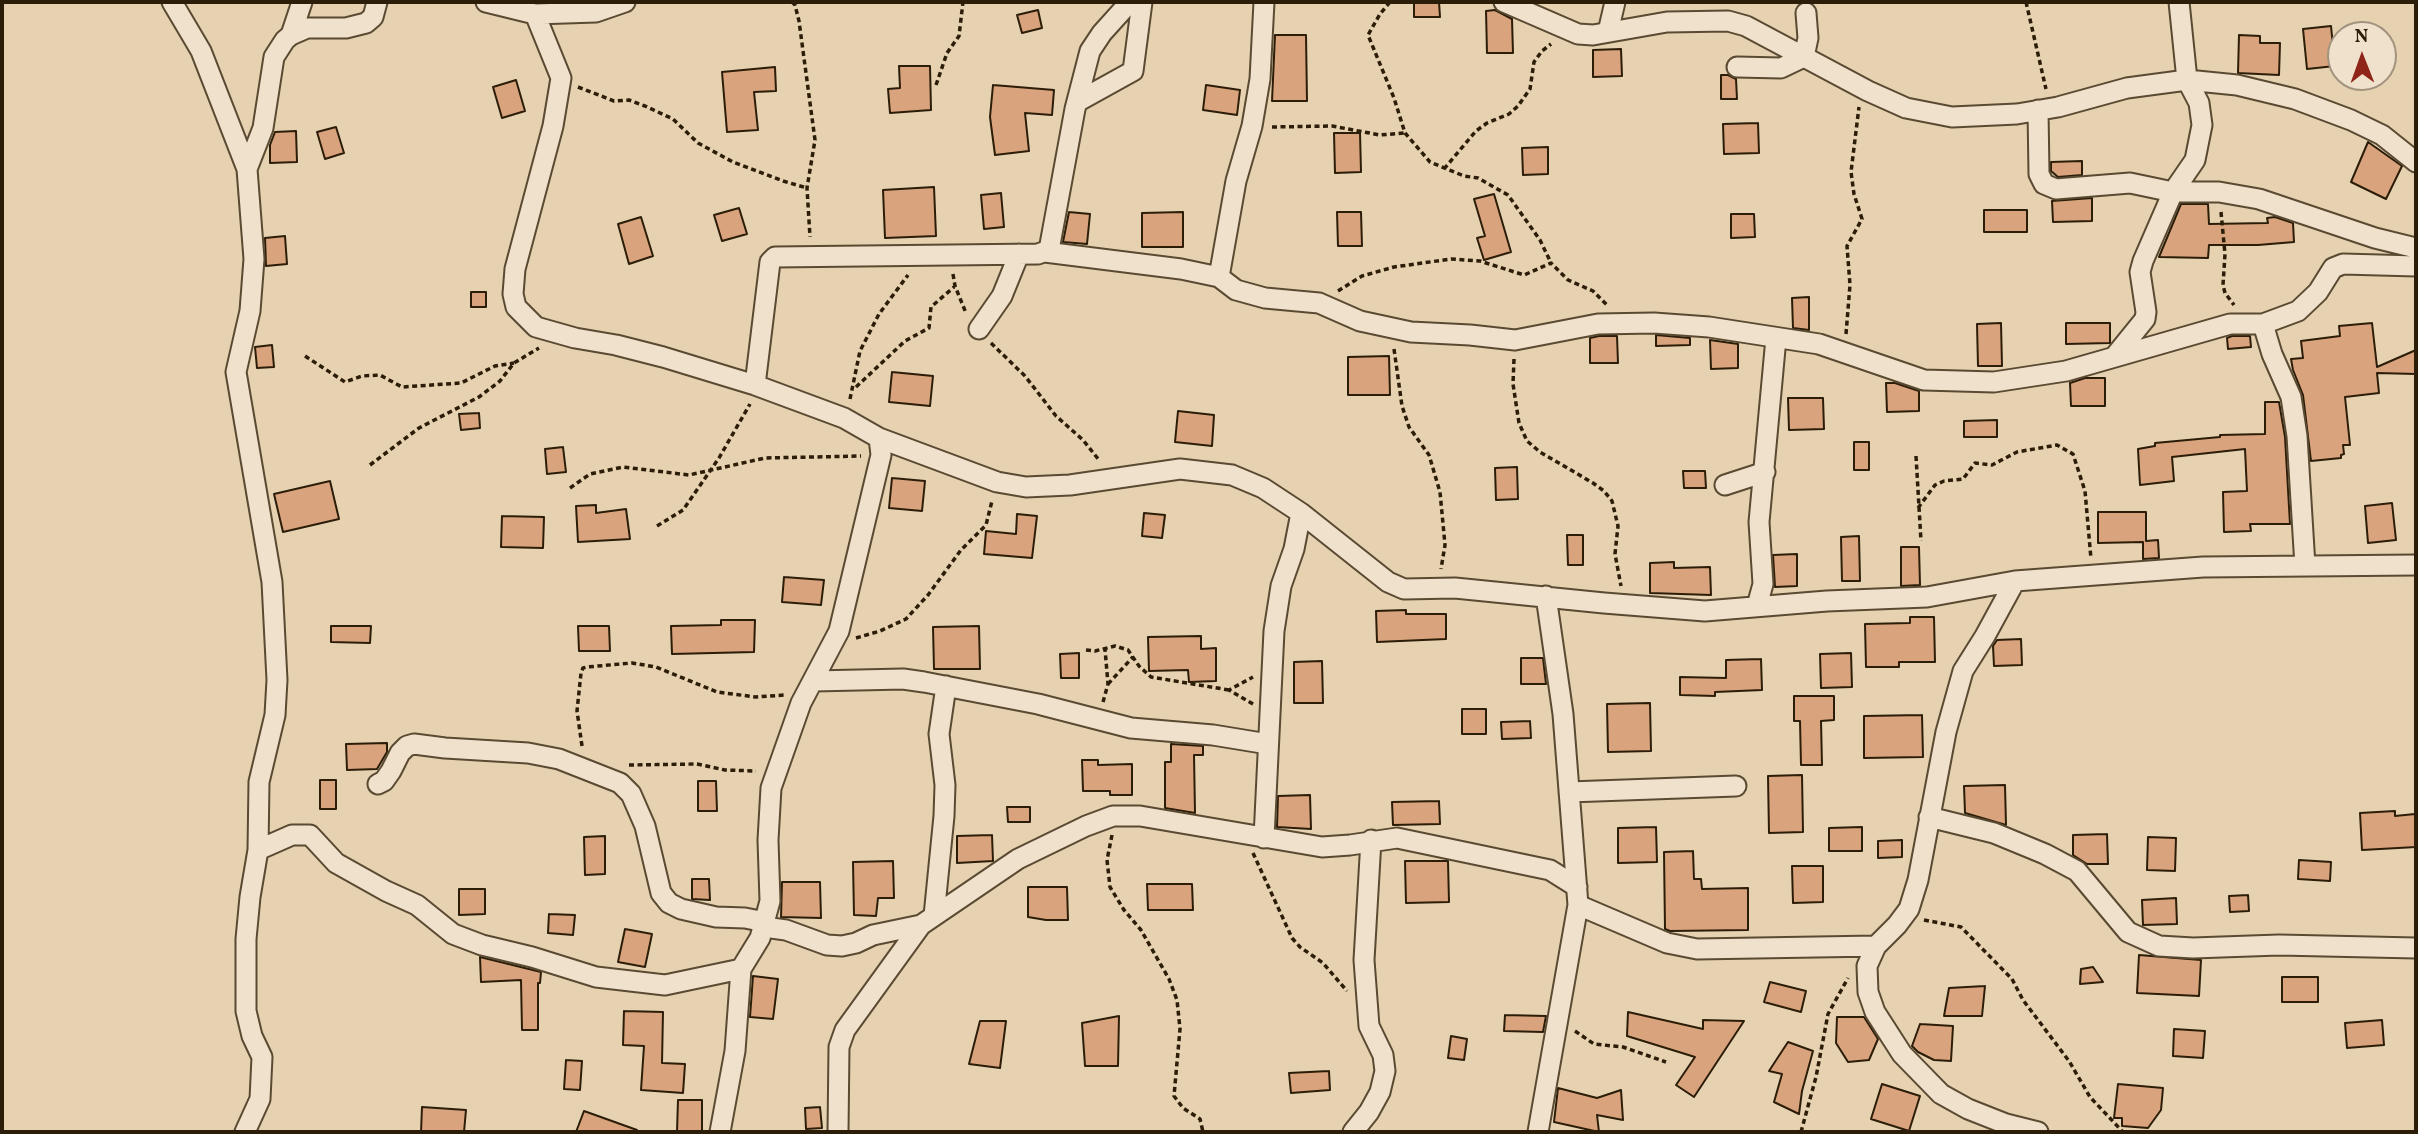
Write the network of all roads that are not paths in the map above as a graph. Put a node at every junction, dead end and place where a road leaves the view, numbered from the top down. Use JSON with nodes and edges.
{"nodes":[{"id":1,"x":172,"y":2,"type":"edge"},
{"id":2,"x":302,"y":2,"type":"edge"},
{"id":3,"x":486,"y":2,"type":"edge"},
{"id":4,"x":625,"y":2,"type":"edge"},
{"id":5,"x":1130,"y":2,"type":"edge"},
{"id":6,"x":1142,"y":2,"type":"edge"},
{"id":7,"x":1264,"y":2,"type":"edge"},
{"id":8,"x":1504,"y":2,"type":"edge"},
{"id":9,"x":1615,"y":2,"type":"edge"},
{"id":10,"x":1688,"y":2,"type":"edge"},
{"id":11,"x":2179,"y":2,"type":"edge"},
{"id":12,"x":382,"y":3,"type":"edge"},
{"id":13,"x":1806,"y":13,"type":"dead end"},
{"id":14,"x":536,"y":14,"type":"junction"},
{"id":15,"x":1687,"y":22,"type":"junction"},
{"id":16,"x":1608,"y":32,"type":"junction"},
{"id":17,"x":291,"y":35,"type":"junction"},
{"id":18,"x":1804,"y":57,"type":"junction"},
{"id":19,"x":1737,"y":67,"type":"dead end"},
{"id":20,"x":2187,"y":80,"type":"junction"},
{"id":21,"x":1077,"y":102,"type":"junction"},
{"id":22,"x":2044,"y":109,"type":"junction"},
{"id":23,"x":2416,"y":162,"type":"edge"},
{"id":24,"x":247,"y":169,"type":"junction"},
{"id":25,"x":2173,"y":192,"type":"junction"},
{"id":26,"x":2416,"y":248,"type":"edge"},
{"id":27,"x":1045,"y":252,"type":"junction"},
{"id":28,"x":1019,"y":254,"type":"junction"},
{"id":29,"x":2416,"y":266,"type":"edge"},
{"id":30,"x":1219,"y":277,"type":"junction"},
{"id":31,"x":2255,"y":324,"type":"junction"},
{"id":32,"x":979,"y":329,"type":"road end"},
{"id":33,"x":1776,"y":338,"type":"junction"},
{"id":34,"x":2114,"y":357,"type":"junction"},
{"id":35,"x":757,"y":386,"type":"junction"},
{"id":36,"x":880,"y":447,"type":"junction"},
{"id":37,"x":1765,"y":472,"type":"junction"},
{"id":38,"x":1725,"y":485,"type":"dead end"},
{"id":39,"x":1301,"y":513,"type":"junction"},
{"id":40,"x":2416,"y":565,"type":"edge"},
{"id":41,"x":2305,"y":566,"type":"junction"},
{"id":42,"x":2015,"y":581,"type":"junction"},
{"id":43,"x":1546,"y":596,"type":"junction"},
{"id":44,"x":1757,"y":606,"type":"junction"},
{"id":45,"x":810,"y":686,"type":"junction"},
{"id":46,"x":946,"y":686,"type":"junction"},
{"id":47,"x":1268,"y":744,"type":"junction"},
{"id":48,"x":378,"y":784,"type":"dead end"},
{"id":49,"x":1736,"y":786,"type":"dead end"},
{"id":50,"x":1569,"y":792,"type":"junction"},
{"id":51,"x":1928,"y":817,"type":"junction"},
{"id":52,"x":1255,"y":836,"type":"junction"},
{"id":53,"x":1371,"y":840,"type":"junction"},
{"id":54,"x":258,"y":850,"type":"junction"},
{"id":55,"x":1577,"y":896,"type":"junction"},
{"id":56,"x":928,"y":921,"type":"junction"},
{"id":57,"x":764,"y":924,"type":"junction"},
{"id":58,"x":2416,"y":948,"type":"edge"},
{"id":59,"x":1873,"y":952,"type":"junction"},
{"id":60,"x":741,"y":969,"type":"junction"},
{"id":61,"x":246,"y":1132,"type":"edge"},
{"id":62,"x":720,"y":1132,"type":"edge"},
{"id":63,"x":838,"y":1132,"type":"edge"},
{"id":64,"x":1353,"y":1132,"type":"edge"},
{"id":65,"x":1538,"y":1132,"type":"edge"},
{"id":66,"x":2038,"y":1132,"type":"edge"}],
"edges":[{"from":1,"to":24,"type":"street"},
{"from":2,"to":17,"type":"street"},
{"from":3,"to":14,"type":"street"},
{"from":4,"to":14,"type":"street"},
{"from":5,"to":21,"type":"street"},
{"from":6,"to":21,"type":"street"},
{"from":7,"to":30,"type":"street"},
{"from":8,"to":16,"type":"street"},
{"from":9,"to":16,"type":"street"},
{"from":10,"to":15,"type":"street"},
{"from":11,"to":20,"type":"street"},
{"from":12,"to":17,"type":"street"},
{"from":13,"to":18,"type":"street"},
{"from":14,"to":35,"type":"street"},
{"from":15,"to":16,"type":"street"},
{"from":15,"to":18,"type":"street"},
{"from":17,"to":24,"type":"street"},
{"from":18,"to":19,"type":"street"},
{"from":18,"to":22,"type":"street"},
{"from":20,"to":22,"type":"street"},
{"from":20,"to":23,"type":"street"},
{"from":20,"to":25,"type":"street"},
{"from":21,"to":27,"type":"street"},
{"from":22,"to":25,"type":"street"},
{"from":24,"to":54,"type":"street"},
{"from":25,"to":26,"type":"street"},
{"from":25,"to":34,"type":"street"},
{"from":27,"to":28,"type":"street"},
{"from":27,"to":30,"type":"street"},
{"from":28,"to":32,"type":"street"},
{"from":28,"to":35,"type":"street"},
{"from":29,"to":31,"type":"street"},
{"from":30,"to":33,"type":"street"},
{"from":31,"to":34,"type":"street"},
{"from":31,"to":41,"type":"street"},
{"from":33,"to":34,"type":"street"},
{"from":33,"to":37,"type":"street"},
{"from":35,"to":36,"type":"street"},
{"from":36,"to":39,"type":"street"},
{"from":36,"to":45,"type":"street"},
{"from":37,"to":38,"type":"street"},
{"from":37,"to":44,"type":"street"},
{"from":39,"to":43,"type":"street"},
{"from":39,"to":47,"type":"street"},
{"from":40,"to":41,"type":"street"},
{"from":41,"to":42,"type":"street"},
{"from":42,"to":44,"type":"street"},
{"from":42,"to":51,"type":"street"},
{"from":43,"to":44,"type":"street"},
{"from":43,"to":50,"type":"street"},
{"from":45,"to":46,"type":"street"},
{"from":45,"to":57,"type":"street"},
{"from":46,"to":47,"type":"street"},
{"from":46,"to":56,"type":"street"},
{"from":47,"to":52,"type":"street"},
{"from":48,"to":57,"type":"street"},
{"from":49,"to":50,"type":"street"},
{"from":50,"to":55,"type":"street"},
{"from":51,"to":58,"type":"street"},
{"from":51,"to":59,"type":"street"},
{"from":52,"to":53,"type":"street"},
{"from":52,"to":56,"type":"street"},
{"from":53,"to":55,"type":"street"},
{"from":53,"to":64,"type":"street"},
{"from":54,"to":60,"type":"street"},
{"from":54,"to":61,"type":"street"},
{"from":55,"to":59,"type":"street"},
{"from":55,"to":65,"type":"street"},
{"from":56,"to":57,"type":"street"},
{"from":56,"to":63,"type":"street"},
{"from":57,"to":60,"type":"street"},
{"from":59,"to":66,"type":"street"},
{"from":60,"to":62,"type":"street"}]}
